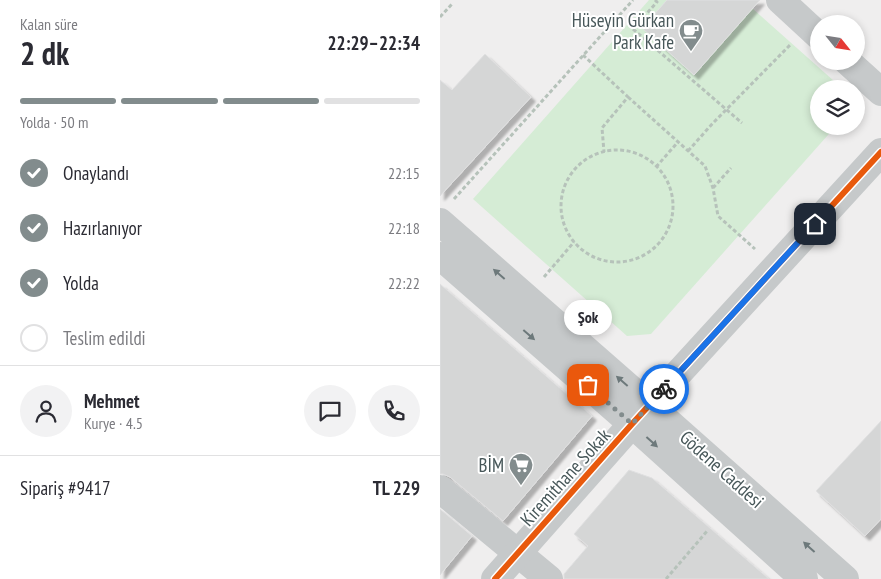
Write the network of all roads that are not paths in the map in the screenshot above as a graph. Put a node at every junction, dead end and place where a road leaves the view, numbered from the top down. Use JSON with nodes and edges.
{"nodes":[{"id":1,"x":780,"y":0,"type":"edge"},
{"id":2,"x":810,"y":27,"type":"edge"},
{"id":3,"x":857,"y":70,"type":"edge"},
{"id":4,"x":881,"y":92,"type":"edge"},
{"id":5,"x":881,"y":152,"type":"edge"},
{"id":6,"x":446,"y":211,"type":"edge"},
{"id":7,"x":440,"y":256,"type":"edge"},
{"id":8,"x":641,"y":414,"type":"junction"},
{"id":9,"x":440,"y":490,"type":"edge"},
{"id":10,"x":518,"y":553,"type":"junction"},
{"id":11,"x":495,"y":579,"type":"edge"},
{"id":12,"x":549,"y":579,"type":"edge"},
{"id":13,"x":804,"y":579,"type":"edge"},
{"id":14,"x":845,"y":579,"type":"edge"}],
"edges":[{"from":1,"to":2,"type":"main road"},
{"from":3,"to":4,"type":"main road"},
{"from":5,"to":8,"type":"main road","name":"Kiremithane Sokak"},
{"from":8,"to":6,"type":"main road","name":"Gödene Caddesi","one_way":true},
{"from":7,"to":8,"type":"main road","name":"Gödene Caddesi","one_way":true},
{"from":8,"to":10,"type":"main road","name":"Kiremithane Sokak"},
{"from":8,"to":13,"type":"main road","name":"Gödene Caddesi","one_way":true},
{"from":14,"to":8,"type":"main road","name":"Gödene Caddesi","one_way":true},
{"from":9,"to":10,"type":"main road"},
{"from":10,"to":11,"type":"main road","name":"Kiremithane Sokak"},
{"from":10,"to":12,"type":"main road"}]}
